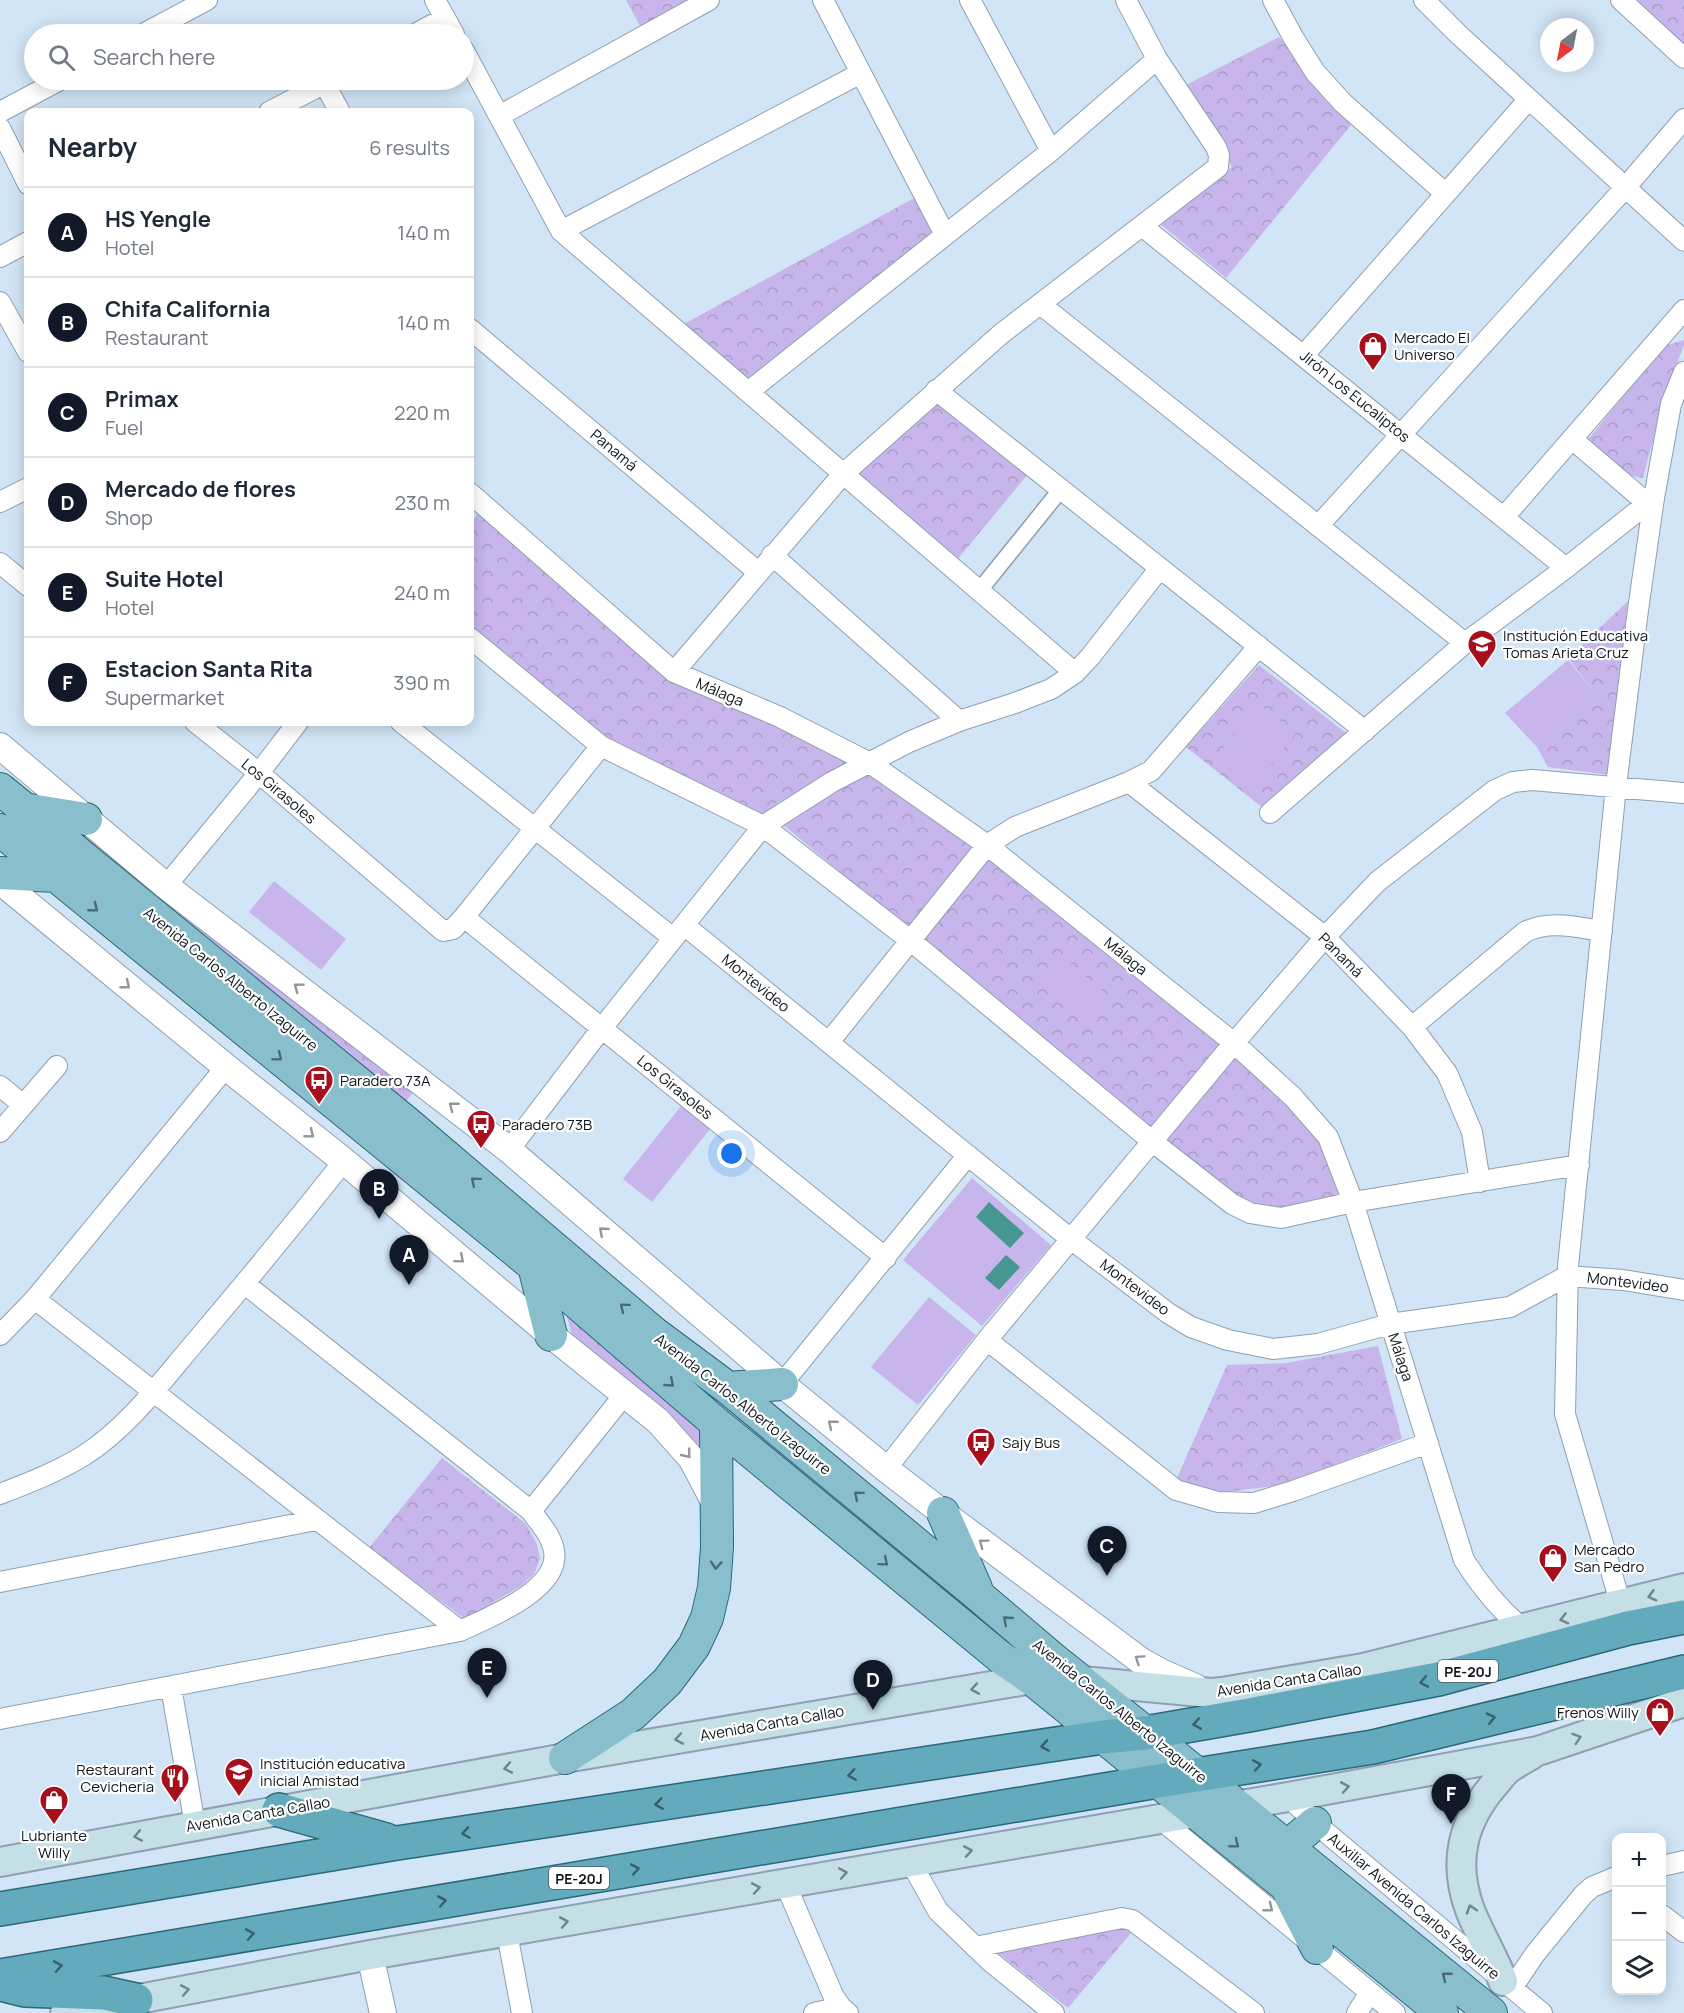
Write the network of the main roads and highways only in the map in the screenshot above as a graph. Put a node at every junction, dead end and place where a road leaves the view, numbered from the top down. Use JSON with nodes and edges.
{"nodes":[{"id":1,"x":11,"y":799,"type":"edge"},
{"id":2,"x":86,"y":819,"type":"road end"},
{"id":3,"x":0,"y":830,"type":"edge"},
{"id":4,"x":0,"y":873,"type":"edge"},
{"id":5,"x":55,"y":876,"type":"junction"},
{"id":6,"x":265,"y":1007,"type":"junction"},
{"id":7,"x":240,"y":1027,"type":"junction"},
{"id":8,"x":534,"y":1266,"type":"junction"},
{"id":9,"x":551,"y":1335,"type":"road end"},
{"id":10,"x":646,"y":1344,"type":"junction"},
{"id":11,"x":782,"y":1384,"type":"road end"},
{"id":12,"x":728,"y":1388,"type":"junction"},
{"id":13,"x":717,"y":1423,"type":"junction"},
{"id":14,"x":943,"y":1513,"type":"road end"},
{"id":15,"x":1684,"y":1588,"type":"edge"},
{"id":16,"x":978,"y":1595,"type":"junction"},
{"id":17,"x":1684,"y":1617,"type":"edge"},
{"id":18,"x":1684,"y":1672,"type":"edge"},
{"id":19,"x":1032,"y":1679,"type":"junction"},
{"id":20,"x":1082,"y":1681,"type":"junction"},
{"id":21,"x":1684,"y":1702,"type":"edge"},
{"id":22,"x":1145,"y":1733,"type":"junction"},
{"id":23,"x":1103,"y":1737,"type":"junction"},
{"id":24,"x":1538,"y":1750,"type":"junction"},
{"id":25,"x":565,"y":1758,"type":"junction"},
{"id":26,"x":1199,"y":1775,"type":"junction"},
{"id":27,"x":1158,"y":1781,"type":"junction"},
{"id":28,"x":1236,"y":1805,"type":"junction"},
{"id":29,"x":279,"y":1810,"type":"junction"},
{"id":30,"x":1196,"y":1812,"type":"junction"},
{"id":31,"x":1315,"y":1823,"type":"road end"},
{"id":32,"x":397,"y":1843,"type":"junction"},
{"id":33,"x":1287,"y":1847,"type":"junction"},
{"id":34,"x":0,"y":1862,"type":"edge"},
{"id":35,"x":1284,"y":1884,"type":"junction"},
{"id":36,"x":0,"y":1909,"type":"edge"},
{"id":37,"x":1317,"y":1948,"type":"road end"},
{"id":38,"x":0,"y":1976,"type":"edge"},
{"id":39,"x":0,"y":1984,"type":"edge"},
{"id":40,"x":1508,"y":1984,"type":"road end"},
{"id":41,"x":136,"y":2000,"type":"junction"},
{"id":42,"x":65,"y":2013,"type":"edge"},
{"id":43,"x":1442,"y":2013,"type":"edge"},
{"id":44,"x":1491,"y":2013,"type":"edge"}],
"edges":[{"from":1,"to":2,"type":"main road"},
{"from":1,"to":6,"type":"main road","name":"Avenida Carlos Alberto Izaguirre"},
{"from":3,"to":5,"type":"main road","name":"Avenida Carlos Alberto Izaguirre"},
{"from":4,"to":5,"type":"main road"},
{"from":5,"to":7,"type":"main road","name":"Avenida Carlos Alberto Izaguirre","one_way":true},
{"from":6,"to":7,"type":"main road"},
{"from":10,"to":6,"type":"main road","name":"Avenida Carlos Alberto Izaguirre","one_way":true},
{"from":7,"to":8,"type":"main road","name":"Avenida Carlos Alberto Izaguirre","one_way":true},
{"from":8,"to":9,"type":"main road"},
{"from":8,"to":10,"type":"main road","name":"Avenida Carlos Alberto Izaguirre"},
{"from":10,"to":12,"type":"main road","name":"Avenida Carlos Alberto Izaguirre"},
{"from":10,"to":13,"type":"main road","name":"Avenida Carlos Alberto Izaguirre","one_way":true},
{"from":11,"to":12,"type":"main road"},
{"from":16,"to":12,"type":"main road","name":"Avenida Carlos Alberto Izaguirre","one_way":true},
{"from":13,"to":19,"type":"main road","name":"Avenida Carlos Alberto Izaguirre","one_way":true},
{"from":13,"to":25,"type":"main road","one_way":true},
{"from":14,"to":16,"type":"main road"},
{"from":15,"to":20,"type":"main road","name":"Avenida Canta Callao","one_way":true},
{"from":20,"to":16,"type":"main road","name":"Avenida Carlos Alberto Izaguirre","one_way":true},
{"from":17,"to":22,"type":"highway","name":"Avenida Canta Callao","number":"PE-20J","one_way":true},
{"from":26,"to":18,"type":"highway","number":"PE-20J","one_way":true},
{"from":19,"to":20,"type":"main road","name":"Avenida Canta Callao"},
{"from":19,"to":23,"type":"main road","name":"Avenida Carlos Alberto Izaguirre"},
{"from":19,"to":25,"type":"main road","name":"Avenida Canta Callao","one_way":true},
{"from":20,"to":22,"type":"main road","name":"Avenida Carlos Alberto Izaguirre"},
{"from":24,"to":21,"type":"main road","one_way":true},
{"from":22,"to":23,"type":"highway","name":"Avenida Canta Callao","number":"PE-20J"},
{"from":22,"to":26,"type":"main road","name":"Avenida Carlos Alberto Izaguirre"},
{"from":23,"to":27,"type":"main road","name":"Avenida Carlos Alberto Izaguirre"},
{"from":23,"to":32,"type":"highway","name":"Avenida Canta Callao","number":"PE-20J","one_way":true},
{"from":28,"to":24,"type":"main road","one_way":true},
{"from":40,"to":24,"type":"main road","one_way":true},
{"from":25,"to":29,"type":"main road","name":"Avenida Canta Callao","one_way":true},
{"from":26,"to":27,"type":"highway","number":"PE-20J"},
{"from":26,"to":28,"type":"main road","name":"Avenida Carlos Alberto Izaguirre"},
{"from":27,"to":30,"type":"main road","name":"Avenida Carlos Alberto Izaguirre"},
{"from":38,"to":27,"type":"highway","number":"PE-20J","one_way":true},
{"from":28,"to":30,"type":"main road"},
{"from":28,"to":33,"type":"main road","name":"Avenida Carlos Alberto Izaguirre"},
{"from":29,"to":32,"type":"highway"},
{"from":29,"to":34,"type":"main road","name":"Avenida Canta Callao","one_way":true},
{"from":30,"to":35,"type":"main road","name":"Avenida Carlos Alberto Izaguirre","one_way":true},
{"from":41,"to":30,"type":"main road","one_way":true},
{"from":31,"to":33,"type":"main road"},
{"from":32,"to":36,"type":"highway","name":"Avenida Canta Callao","number":"PE-20J"},
{"from":44,"to":33,"type":"main road","name":"Avenida Carlos Alberto Izaguirre","one_way":true},
{"from":35,"to":37,"type":"main road"},
{"from":35,"to":43,"type":"main road","name":"Avenida Carlos Alberto Izaguirre"},
{"from":39,"to":41,"type":"highway"},
{"from":41,"to":42,"type":"main road"}]}
